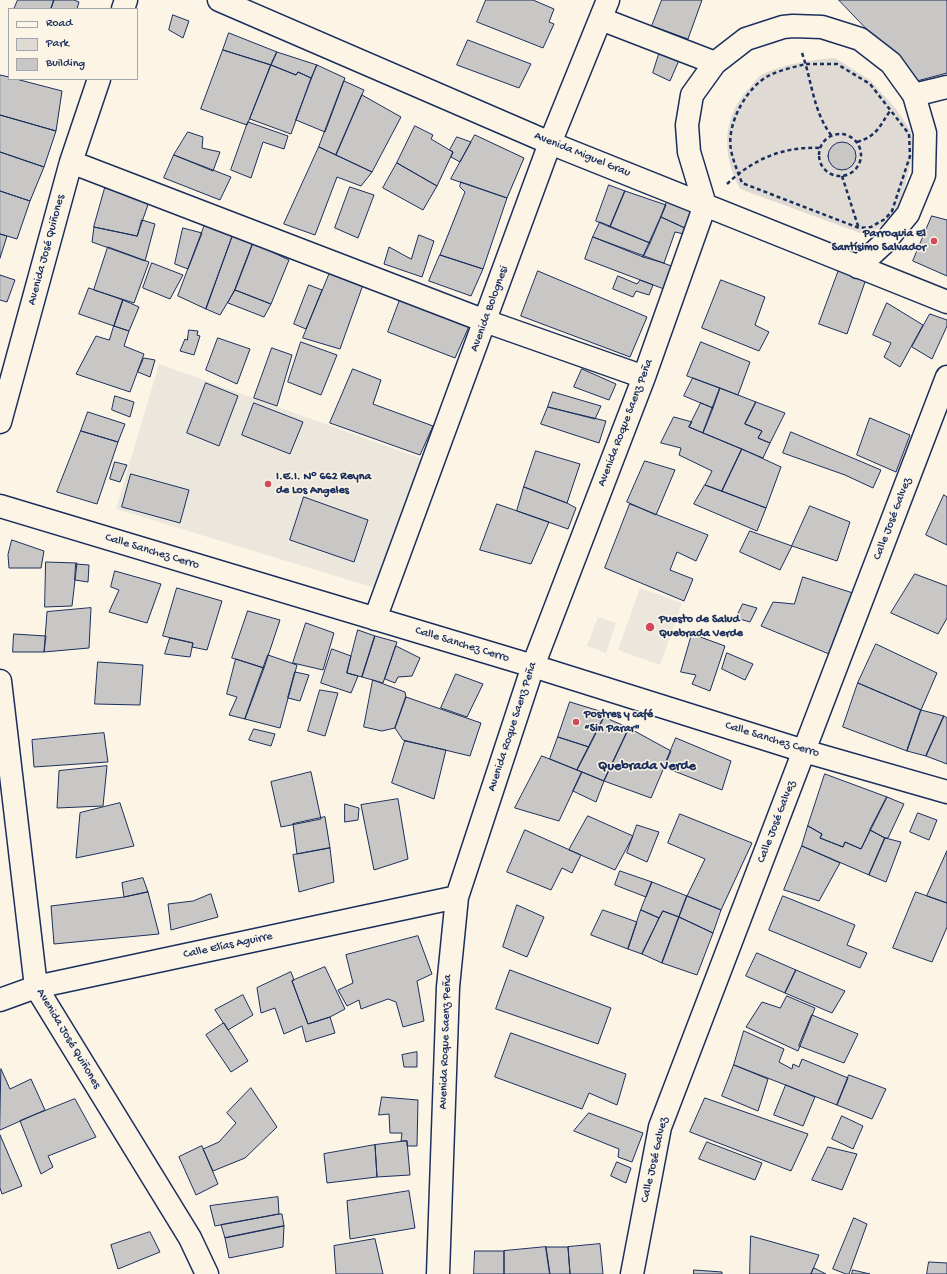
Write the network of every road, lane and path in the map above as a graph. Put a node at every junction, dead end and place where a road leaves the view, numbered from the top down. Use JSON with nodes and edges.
{"nodes":[{"id":1,"x":219,"y":0,"type":"edge"},
{"id":2,"x":604,"y":10,"type":"edge"},
{"id":3,"x":793,"y":26,"type":"junction"},
{"id":4,"x":715,"y":63,"type":"junction"},
{"id":5,"x":806,"y":64,"type":"junction"},
{"id":6,"x":99,"y":80,"type":"edge"},
{"id":7,"x":947,"y":87,"type":"edge"},
{"id":8,"x":914,"y":95,"type":"junction"},
{"id":9,"x":891,"y":110,"type":"junction"},
{"id":10,"x":831,"y":135,"type":"junction"},
{"id":11,"x":550,"y":142,"type":"junction"},
{"id":12,"x":857,"y":142,"type":"junction"},
{"id":13,"x":820,"y":148,"type":"junction"},
{"id":14,"x":71,"y":162,"type":"junction"},
{"id":15,"x":739,"y":172,"type":"junction"},
{"id":16,"x":842,"y":176,"type":"junction"},
{"id":17,"x":705,"y":205,"type":"junction"},
{"id":18,"x":859,"y":228,"type":"junction"},
{"id":19,"x":858,"y":267,"type":"junction"},
{"id":20,"x":947,"y":302,"type":"edge"},
{"id":21,"x":485,"y":321,"type":"junction"},
{"id":22,"x":644,"y":377,"type":"junction"},
{"id":23,"x":947,"y":377,"type":"edge"},
{"id":24,"x":0,"y":422,"type":"edge"},
{"id":25,"x":0,"y":506,"type":"edge"},
{"id":26,"x":375,"y":619,"type":"junction"},
{"id":27,"x":533,"y":666,"type":"junction"},
{"id":28,"x":0,"y":681,"type":"edge"},
{"id":29,"x":804,"y":751,"type":"junction"},
{"id":30,"x":947,"y":792,"type":"edge"},
{"id":31,"x":457,"y":897,"type":"junction"},
{"id":32,"x":36,"y":987,"type":"junction"},
{"id":33,"x":0,"y":1000,"type":"edge"},
{"id":34,"x":207,"y":1274,"type":"edge"},
{"id":35,"x":438,"y":1274,"type":"edge"},
{"id":36,"x":632,"y":1274,"type":"edge"}],
"edges":[{"from":1,"to":11,"type":"street","name":"Avenida Miguel Grau"},
{"from":2,"to":4,"type":"street"},
{"from":2,"to":11,"type":"street","name":"Avenida Bolognesi"},
{"from":3,"to":4,"type":"street"},
{"from":3,"to":5,"type":"path"},
{"from":3,"to":8,"type":"street"},
{"from":4,"to":17,"type":"street"},
{"from":5,"to":9,"type":"path"},
{"from":5,"to":10,"type":"path"},
{"from":5,"to":15,"type":"path"},
{"from":6,"to":14,"type":"street","name":"Avenida José Quiñones"},
{"from":7,"to":8,"type":"street"},
{"from":8,"to":9,"type":"path"},
{"from":8,"to":19,"type":"street"},
{"from":9,"to":12,"type":"path"},
{"from":9,"to":18,"type":"path"},
{"from":10,"to":12,"type":"path"},
{"from":10,"to":13,"type":"path"},
{"from":11,"to":17,"type":"street","name":"Avenida Miguel Grau"},
{"from":11,"to":21,"type":"street","name":"Avenida Bolognesi"},
{"from":12,"to":16,"type":"path"},
{"from":13,"to":15,"type":"path"},
{"from":13,"to":16,"type":"path"},
{"from":14,"to":21,"type":"street"},
{"from":14,"to":24,"type":"street","name":"Avenida José Quiñones"},
{"from":15,"to":17,"type":"path"},
{"from":15,"to":18,"type":"path"},
{"from":16,"to":18,"type":"path"},
{"from":17,"to":19,"type":"street","name":"Avenida Miguel Grau"},
{"from":17,"to":22,"type":"street","name":"Avenida Roque Saenz Peña"},
{"from":18,"to":19,"type":"path"},
{"from":19,"to":20,"type":"street","name":"Avenida Miguel Grau"},
{"from":21,"to":22,"type":"street"},
{"from":21,"to":26,"type":"street","name":"Avenida Bolognesi"},
{"from":22,"to":27,"type":"street","name":"Avenida Roque Saenz Peña"},
{"from":23,"to":29,"type":"street","name":"Calle José Galvez"},
{"from":25,"to":26,"type":"street","name":"Calle Sanchez Cerro"},
{"from":26,"to":27,"type":"street","name":"Calle Sanchez Cerro"},
{"from":27,"to":29,"type":"street","name":"Calle Sanchez Cerro"},
{"from":27,"to":31,"type":"street","name":"Avenida Roque Saenz Peña"},
{"from":28,"to":32,"type":"street","name":"Avenida José Quiñones"},
{"from":29,"to":30,"type":"street","name":"Calle Sanchez Cerro"},
{"from":29,"to":36,"type":"street","name":"Calle José Galvez"},
{"from":31,"to":32,"type":"street","name":"Calle Elías Aguirre"},
{"from":31,"to":35,"type":"street","name":"Avenida Roque Saenz Peña"},
{"from":32,"to":33,"type":"street","name":"Calle Elías Aguirre"},
{"from":32,"to":34,"type":"street","name":"Avenida José Quiñones"}]}
